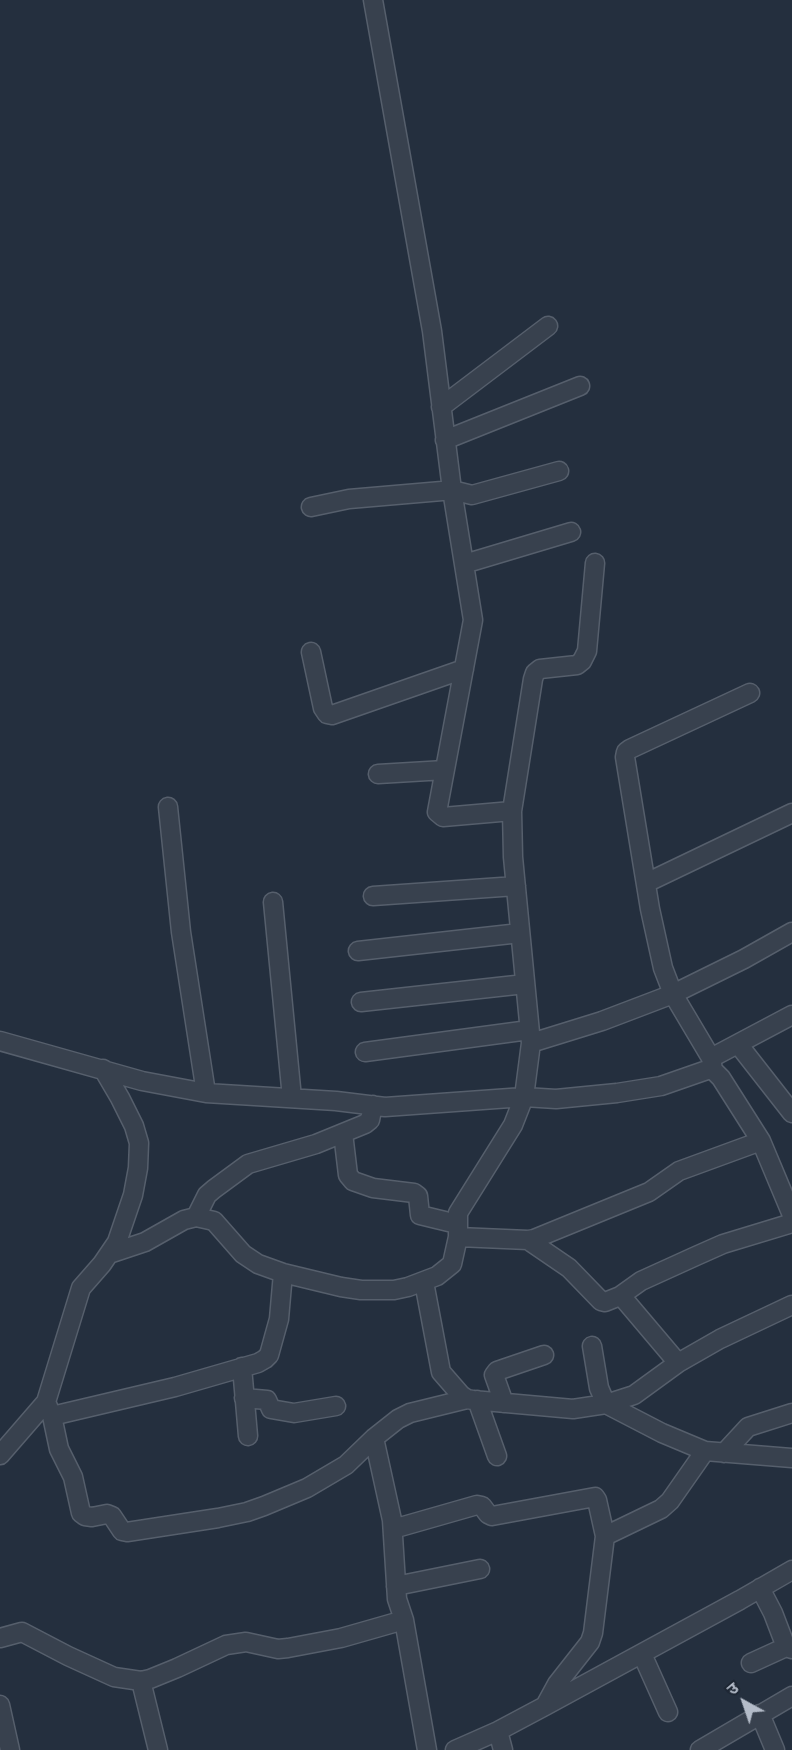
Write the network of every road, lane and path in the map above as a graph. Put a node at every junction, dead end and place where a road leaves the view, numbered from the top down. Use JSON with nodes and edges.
{"nodes":[{"id":1,"x":373,"y":0,"type":"edge"},
{"id":2,"x":548,"y":326,"type":"dead end"},
{"id":3,"x":580,"y":386,"type":"dead end"},
{"id":4,"x":441,"y":407,"type":"junction"},
{"id":5,"x":446,"y":440,"type":"junction"},
{"id":6,"x":559,"y":471,"type":"dead end"},
{"id":7,"x":452,"y":490,"type":"junction"},
{"id":8,"x":311,"y":507,"type":"dead end"},
{"id":9,"x":571,"y":532,"type":"dead end"},
{"id":10,"x":595,"y":563,"type":"dead end"},
{"id":11,"x":464,"y":564,"type":"junction"},
{"id":12,"x":311,"y":652,"type":"dead end"},
{"id":13,"x":464,"y":669,"type":"junction"},
{"id":14,"x":750,"y":693,"type":"dead end"},
{"id":15,"x":444,"y":770,"type":"junction"},
{"id":16,"x":378,"y":774,"type":"dead end"},
{"id":17,"x":168,"y":807,"type":"dead end"},
{"id":18,"x":512,"y":811,"type":"junction"},
{"id":19,"x":792,"y":813,"type":"edge"},
{"id":20,"x":646,"y":883,"type":"junction"},
{"id":21,"x":516,"y":886,"type":"junction"},
{"id":22,"x":373,"y":896,"type":"dead end"},
{"id":23,"x":273,"y":902,"type":"dead end"},
{"id":24,"x":792,"y":932,"type":"edge"},
{"id":25,"x":520,"y":933,"type":"junction"},
{"id":26,"x":358,"y":951,"type":"dead end"},
{"id":27,"x":525,"y":984,"type":"junction"},
{"id":28,"x":673,"y":994,"type":"junction"},
{"id":29,"x":361,"y":1002,"type":"dead end"},
{"id":30,"x":792,"y":1015,"type":"edge"},
{"id":31,"x":530,"y":1037,"type":"junction"},
{"id":32,"x":0,"y":1041,"type":"edge"},
{"id":33,"x":738,"y":1044,"type":"junction"},
{"id":34,"x":365,"y":1052,"type":"dead end"},
{"id":35,"x":712,"y":1064,"type":"junction"},
{"id":36,"x":103,"y":1069,"type":"junction"},
{"id":37,"x":206,"y":1093,"type":"junction"},
{"id":38,"x":524,"y":1097,"type":"junction"},
{"id":39,"x":292,"y":1098,"type":"junction"},
{"id":40,"x":373,"y":1105,"type":"junction"},
{"id":41,"x":792,"y":1113,"type":"edge"},
{"id":42,"x":343,"y":1133,"type":"junction"},
{"id":43,"x":761,"y":1141,"type":"junction"},
{"id":44,"x":792,"y":1215,"type":"edge"},
{"id":45,"x":196,"y":1218,"type":"junction"},
{"id":46,"x":792,"y":1223,"type":"edge"},
{"id":47,"x":458,"y":1231,"type":"junction"},
{"id":48,"x":528,"y":1240,"type":"junction"},
{"id":49,"x":109,"y":1254,"type":"junction"},
{"id":50,"x":283,"y":1273,"type":"junction"},
{"id":51,"x":424,"y":1282,"type":"junction"},
{"id":52,"x":620,"y":1296,"type":"junction"},
{"id":53,"x":792,"y":1305,"type":"edge"},
{"id":54,"x":592,"y":1346,"type":"dead end"},
{"id":55,"x":544,"y":1355,"type":"dead end"},
{"id":56,"x":678,"y":1363,"type":"junction"},
{"id":57,"x":242,"y":1367,"type":"junction"},
{"id":58,"x":244,"y":1398,"type":"junction"},
{"id":59,"x":472,"y":1399,"type":"junction"},
{"id":60,"x":504,"y":1403,"type":"junction"},
{"id":61,"x":606,"y":1404,"type":"junction"},
{"id":62,"x":336,"y":1406,"type":"dead end"},
{"id":63,"x":49,"y":1408,"type":"junction"},
{"id":64,"x":792,"y":1413,"type":"edge"},
{"id":65,"x":248,"y":1436,"type":"dead end"},
{"id":66,"x":374,"y":1438,"type":"junction"},
{"id":67,"x":714,"y":1452,"type":"junction"},
{"id":68,"x":0,"y":1454,"type":"edge"},
{"id":69,"x":497,"y":1456,"type":"dead end"},
{"id":70,"x":792,"y":1458,"type":"edge"},
{"id":71,"x":393,"y":1529,"type":"junction"},
{"id":72,"x":605,"y":1536,"type":"junction"},
{"id":73,"x":480,"y":1569,"type":"dead end"},
{"id":74,"x":792,"y":1570,"type":"edge"},
{"id":75,"x":396,"y":1586,"type":"junction"},
{"id":76,"x":760,"y":1588,"type":"junction"},
{"id":77,"x":404,"y":1620,"type":"junction"},
{"id":78,"x":0,"y":1638,"type":"edge"},
{"id":79,"x":789,"y":1648,"type":"edge"},
{"id":80,"x":642,"y":1654,"type":"junction"},
{"id":81,"x":751,"y":1663,"type":"dead end"},
{"id":82,"x":141,"y":1681,"type":"junction"},
{"id":83,"x":792,"y":1696,"type":"edge"},
{"id":84,"x":0,"y":1705,"type":"edge"},
{"id":85,"x":545,"y":1706,"type":"junction"},
{"id":86,"x":668,"y":1712,"type":"dead end"},
{"id":87,"x":760,"y":1714,"type":"junction"},
{"id":88,"x":498,"y":1731,"type":"junction"},
{"id":89,"x":10,"y":1750,"type":"edge"},
{"id":90,"x":158,"y":1750,"type":"edge"},
{"id":91,"x":427,"y":1750,"type":"edge"},
{"id":92,"x":455,"y":1750,"type":"edge"},
{"id":93,"x":503,"y":1750,"type":"edge"},
{"id":94,"x":699,"y":1750,"type":"edge"},
{"id":95,"x":775,"y":1750,"type":"edge"}],
"edges":[{"from":1,"to":4,"type":"street"},
{"from":2,"to":4,"type":"street"},
{"from":3,"to":5,"type":"street"},
{"from":4,"to":5,"type":"street"},
{"from":5,"to":7,"type":"street"},
{"from":6,"to":7,"type":"street"},
{"from":7,"to":8,"type":"street"},
{"from":7,"to":11,"type":"street"},
{"from":9,"to":11,"type":"street"},
{"from":10,"to":18,"type":"street"},
{"from":11,"to":13,"type":"street"},
{"from":12,"to":13,"type":"street"},
{"from":13,"to":15,"type":"street"},
{"from":14,"to":20,"type":"street"},
{"from":15,"to":16,"type":"street"},
{"from":15,"to":18,"type":"street"},
{"from":17,"to":37,"type":"street"},
{"from":18,"to":21,"type":"street"},
{"from":19,"to":20,"type":"street"},
{"from":20,"to":28,"type":"street"},
{"from":21,"to":22,"type":"street"},
{"from":21,"to":25,"type":"street"},
{"from":23,"to":39,"type":"street"},
{"from":24,"to":28,"type":"street"},
{"from":25,"to":26,"type":"street"},
{"from":25,"to":27,"type":"street"},
{"from":27,"to":29,"type":"street"},
{"from":27,"to":31,"type":"street"},
{"from":28,"to":31,"type":"street"},
{"from":28,"to":35,"type":"street"},
{"from":30,"to":33,"type":"street"},
{"from":31,"to":34,"type":"street"},
{"from":31,"to":38,"type":"street"},
{"from":32,"to":36,"type":"street"},
{"from":33,"to":35,"type":"street"},
{"from":33,"to":41,"type":"street"},
{"from":35,"to":38,"type":"street"},
{"from":35,"to":43,"type":"street"},
{"from":36,"to":37,"type":"street"},
{"from":36,"to":49,"type":"street"},
{"from":37,"to":39,"type":"street"},
{"from":38,"to":40,"type":"street"},
{"from":38,"to":47,"type":"street"},
{"from":39,"to":40,"type":"street"},
{"from":40,"to":42,"type":"street"},
{"from":42,"to":45,"type":"street"},
{"from":42,"to":47,"type":"street"},
{"from":43,"to":44,"type":"street"},
{"from":43,"to":48,"type":"street"},
{"from":45,"to":49,"type":"street"},
{"from":45,"to":50,"type":"street"},
{"from":46,"to":52,"type":"street"},
{"from":47,"to":48,"type":"street"},
{"from":47,"to":51,"type":"street"},
{"from":48,"to":52,"type":"street"},
{"from":49,"to":63,"type":"street"},
{"from":50,"to":51,"type":"street"},
{"from":50,"to":57,"type":"street"},
{"from":51,"to":59,"type":"street"},
{"from":52,"to":56,"type":"street"},
{"from":53,"to":56,"type":"street"},
{"from":54,"to":61,"type":"street"},
{"from":55,"to":60,"type":"street"},
{"from":56,"to":61,"type":"street"},
{"from":57,"to":58,"type":"street"},
{"from":57,"to":63,"type":"street"},
{"from":58,"to":62,"type":"street"},
{"from":58,"to":65,"type":"street"},
{"from":59,"to":60,"type":"street"},
{"from":59,"to":66,"type":"street"},
{"from":59,"to":69,"type":"street"},
{"from":60,"to":61,"type":"street"},
{"from":61,"to":67,"type":"street"},
{"from":63,"to":66,"type":"street"},
{"from":63,"to":68,"type":"street"},
{"from":64,"to":67,"type":"street"},
{"from":66,"to":71,"type":"street"},
{"from":67,"to":70,"type":"street"},
{"from":67,"to":72,"type":"street"},
{"from":71,"to":72,"type":"street"},
{"from":71,"to":75,"type":"street"},
{"from":72,"to":85,"type":"street"},
{"from":73,"to":75,"type":"street"},
{"from":74,"to":76,"type":"street"},
{"from":75,"to":77,"type":"street"},
{"from":76,"to":79,"type":"street"},
{"from":76,"to":80,"type":"street"},
{"from":77,"to":82,"type":"street"},
{"from":77,"to":91,"type":"street"},
{"from":78,"to":82,"type":"street"},
{"from":79,"to":81,"type":"street"},
{"from":80,"to":85,"type":"street"},
{"from":80,"to":86,"type":"street"},
{"from":82,"to":90,"type":"street"},
{"from":83,"to":87,"type":"street"},
{"from":84,"to":89,"type":"street"},
{"from":85,"to":88,"type":"street"},
{"from":87,"to":94,"type":"street"},
{"from":87,"to":95,"type":"street"},
{"from":88,"to":92,"type":"street"},
{"from":88,"to":93,"type":"street"}]}
